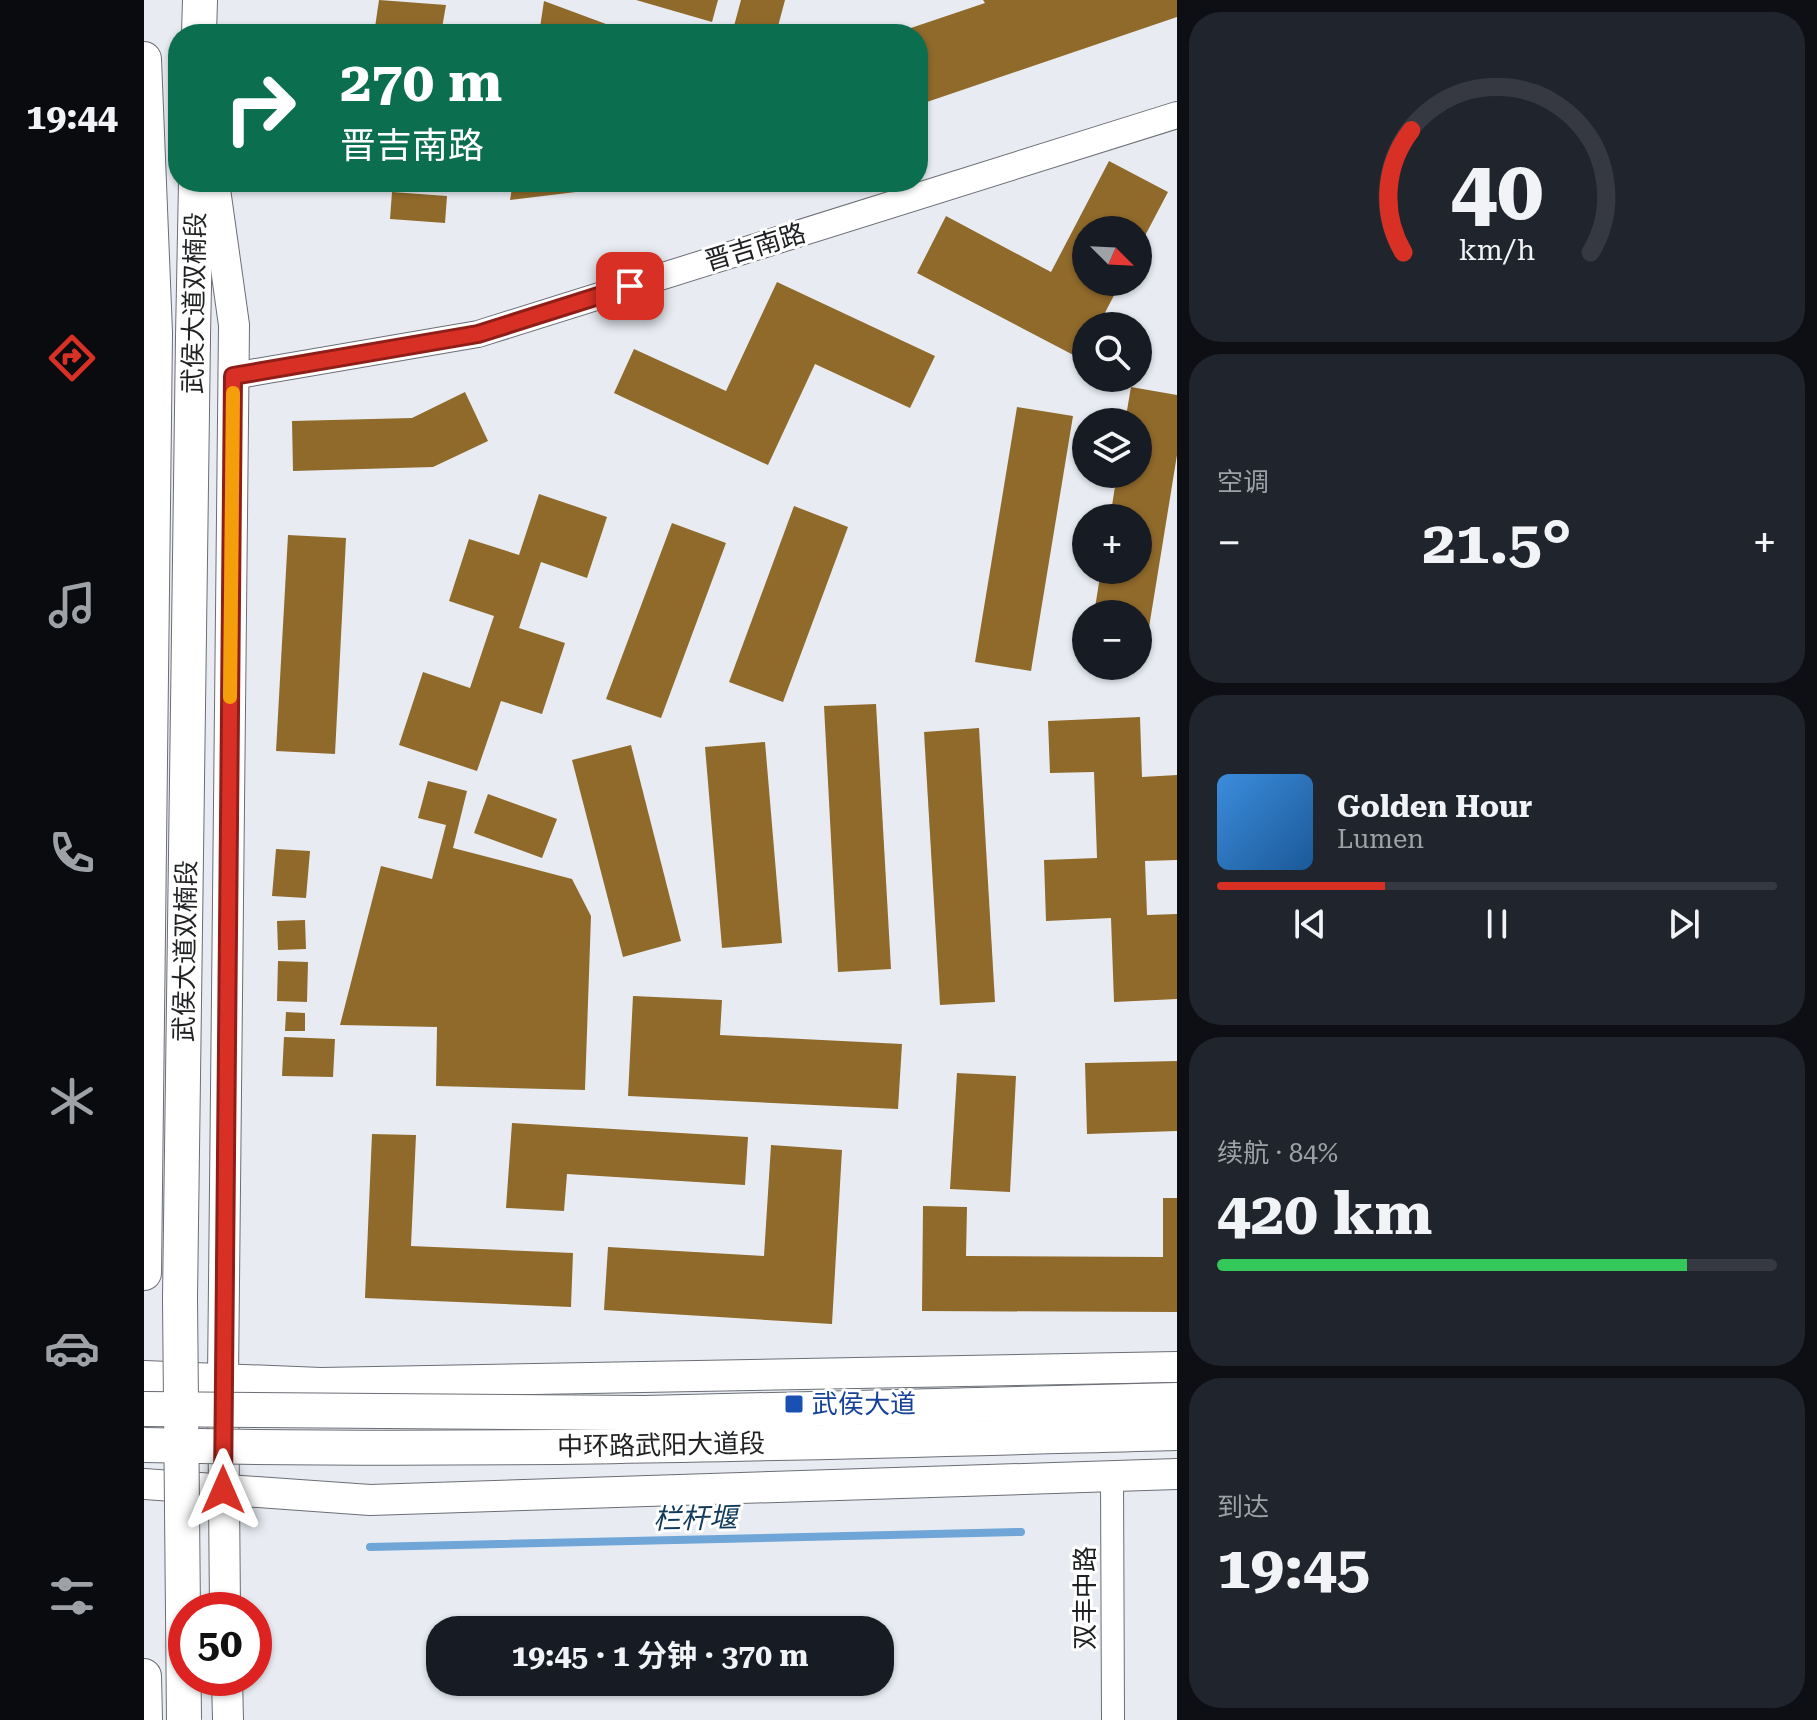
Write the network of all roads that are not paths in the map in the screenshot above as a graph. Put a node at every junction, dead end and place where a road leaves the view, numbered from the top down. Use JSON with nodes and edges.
{"nodes":[{"id":1,"x":200,"y":0,"type":"edge"},
{"id":2,"x":199,"y":24,"type":"edge"},
{"id":3,"x":144,"y":59,"type":"edge"},
{"id":4,"x":1177,"y":115,"type":"edge"},
{"id":5,"x":196,"y":192,"type":"edge"},
{"id":6,"x":215,"y":192,"type":"edge"},
{"id":7,"x":233,"y":376,"type":"junction"},
{"id":8,"x":144,"y":1273,"type":"edge"},
{"id":9,"x":1177,"y":1367,"type":"edge"},
{"id":10,"x":144,"y":1376,"type":"edge"},
{"id":11,"x":223,"y":1379,"type":"junction"},
{"id":12,"x":1177,"y":1400,"type":"edge"},
{"id":13,"x":144,"y":1409,"type":"edge"},
{"id":14,"x":1177,"y":1433,"type":"edge"},
{"id":15,"x":144,"y":1445,"type":"edge"},
{"id":16,"x":1177,"y":1474,"type":"edge"},
{"id":17,"x":1112,"y":1476,"type":"junction"},
{"id":18,"x":144,"y":1484,"type":"edge"},
{"id":19,"x":223,"y":1490,"type":"junction"},
{"id":20,"x":225,"y":1592,"type":"edge"},
{"id":21,"x":144,"y":1676,"type":"edge"},
{"id":22,"x":227,"y":1696,"type":"edge"},
{"id":23,"x":145,"y":1720,"type":"edge"},
{"id":24,"x":184,"y":1720,"type":"edge"},
{"id":25,"x":228,"y":1720,"type":"edge"},
{"id":26,"x":1113,"y":1720,"type":"edge"}],
"edges":[{"from":1,"to":2,"type":"main road"},
{"from":3,"to":8,"type":"main road","name":"武侯大道双楠段"},
{"from":4,"to":7,"type":"street","name":"晋吉南路"},
{"from":5,"to":24,"type":"main road","name":"武侯大道双楠段","bridge":true},
{"from":6,"to":7,"type":"main road"},
{"from":7,"to":11,"type":"main road"},
{"from":9,"to":11,"type":"main road"},
{"from":10,"to":11,"type":"main road"},
{"from":11,"to":19,"type":"main road"},
{"from":12,"to":13,"type":"main road","name":"中环路武阳大道段","bridge":true},
{"from":14,"to":15,"type":"main road","name":"中环路武阳大道段","bridge":true},
{"from":16,"to":17,"type":"main road"},
{"from":17,"to":19,"type":"main road"},
{"from":17,"to":26,"type":"street","name":"双丰中路"},
{"from":18,"to":19,"type":"main road"},
{"from":19,"to":20,"type":"main road"},
{"from":21,"to":23,"type":"main road"},
{"from":22,"to":25,"type":"main road"}]}
